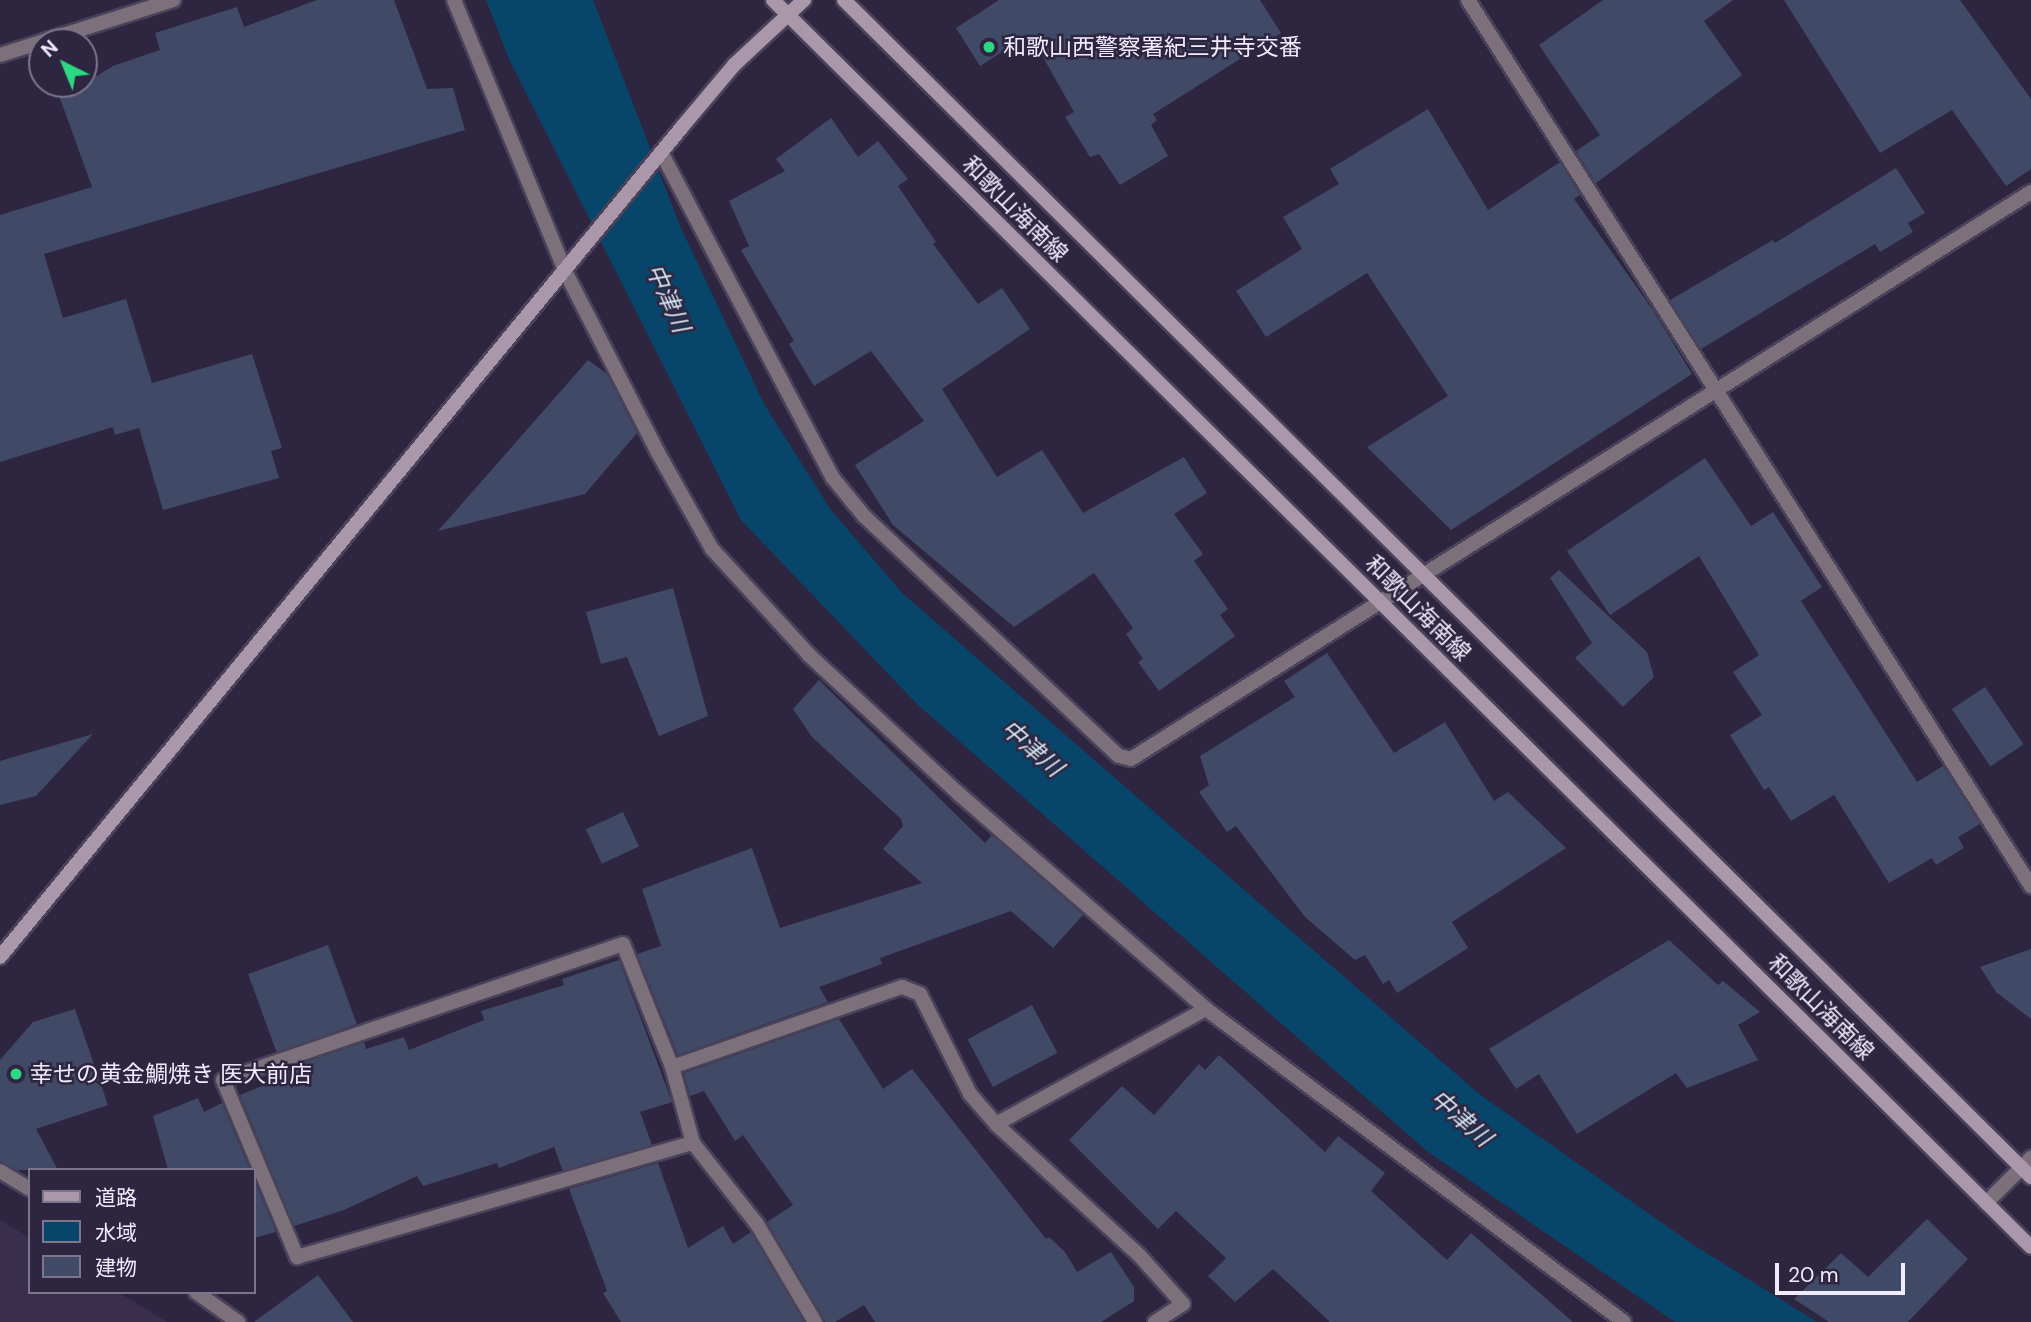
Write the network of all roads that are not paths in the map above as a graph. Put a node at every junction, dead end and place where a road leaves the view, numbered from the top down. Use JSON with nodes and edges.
{"nodes":[{"id":1,"x":173,"y":0,"type":"edge"},
{"id":2,"x":454,"y":0,"type":"edge"},
{"id":3,"x":773,"y":0,"type":"edge"},
{"id":4,"x":804,"y":0,"type":"edge"},
{"id":5,"x":844,"y":0,"type":"edge"},
{"id":6,"x":1468,"y":0,"type":"edge"},
{"id":7,"x":788,"y":15,"type":"junction"},
{"id":8,"x":0,"y":55,"type":"edge"},
{"id":9,"x":661,"y":152,"type":"junction"},
{"id":10,"x":2031,"y":192,"type":"edge"},
{"id":11,"x":565,"y":271,"type":"junction"},
{"id":12,"x":1721,"y":391,"type":"junction"},
{"id":13,"x":1425,"y":575,"type":"junction"},
{"id":14,"x":1381,"y":603,"type":"junction"},
{"id":15,"x":2031,"y":886,"type":"edge"},
{"id":16,"x":0,"y":957,"type":"edge"},
{"id":17,"x":1206,"y":1009,"type":"junction"},
{"id":18,"x":672,"y":1067,"type":"junction"},
{"id":19,"x":996,"y":1124,"type":"junction"},
{"id":20,"x":693,"y":1143,"type":"junction"},
{"id":21,"x":2028,"y":1168,"type":"edge"},
{"id":22,"x":0,"y":1171,"type":"edge"},
{"id":23,"x":28,"y":1188,"type":"edge"},
{"id":24,"x":1986,"y":1203,"type":"junction"},
{"id":25,"x":2031,"y":1247,"type":"edge"},
{"id":26,"x":200,"y":1294,"type":"edge"},
{"id":27,"x":238,"y":1322,"type":"edge"},
{"id":28,"x":815,"y":1322,"type":"edge"},
{"id":29,"x":1155,"y":1322,"type":"edge"},
{"id":30,"x":1625,"y":1322,"type":"edge"}],
"edges":[{"from":1,"to":8,"type":"street"},
{"from":2,"to":11,"type":"street"},
{"from":3,"to":7,"type":"main road","name":"和歌山海南線"},
{"from":4,"to":7,"type":"main road"},
{"from":5,"to":13,"type":"main road","name":"和歌山海南線"},
{"from":6,"to":12,"type":"street"},
{"from":7,"to":9,"type":"main road"},
{"from":7,"to":14,"type":"main road","name":"和歌山海南線"},
{"from":9,"to":11,"type":"main road"},
{"from":9,"to":14,"type":"street"},
{"from":10,"to":12,"type":"street"},
{"from":11,"to":16,"type":"main road"},
{"from":11,"to":17,"type":"street"},
{"from":12,"to":13,"type":"street"},
{"from":12,"to":15,"type":"street"},
{"from":13,"to":14,"type":"street"},
{"from":13,"to":21,"type":"main road","name":"和歌山海南線"},
{"from":14,"to":24,"type":"main road","name":"和歌山海南線"},
{"from":17,"to":19,"type":"street"},
{"from":17,"to":30,"type":"street"},
{"from":18,"to":19,"type":"street"},
{"from":18,"to":20,"type":"street"},
{"from":18,"to":20,"type":"street"},
{"from":19,"to":29,"type":"street"},
{"from":20,"to":28,"type":"street"},
{"from":21,"to":24,"type":"street"},
{"from":22,"to":23,"type":"street"},
{"from":24,"to":25,"type":"main road","name":"和歌山海南線"},
{"from":26,"to":27,"type":"street"}]}
